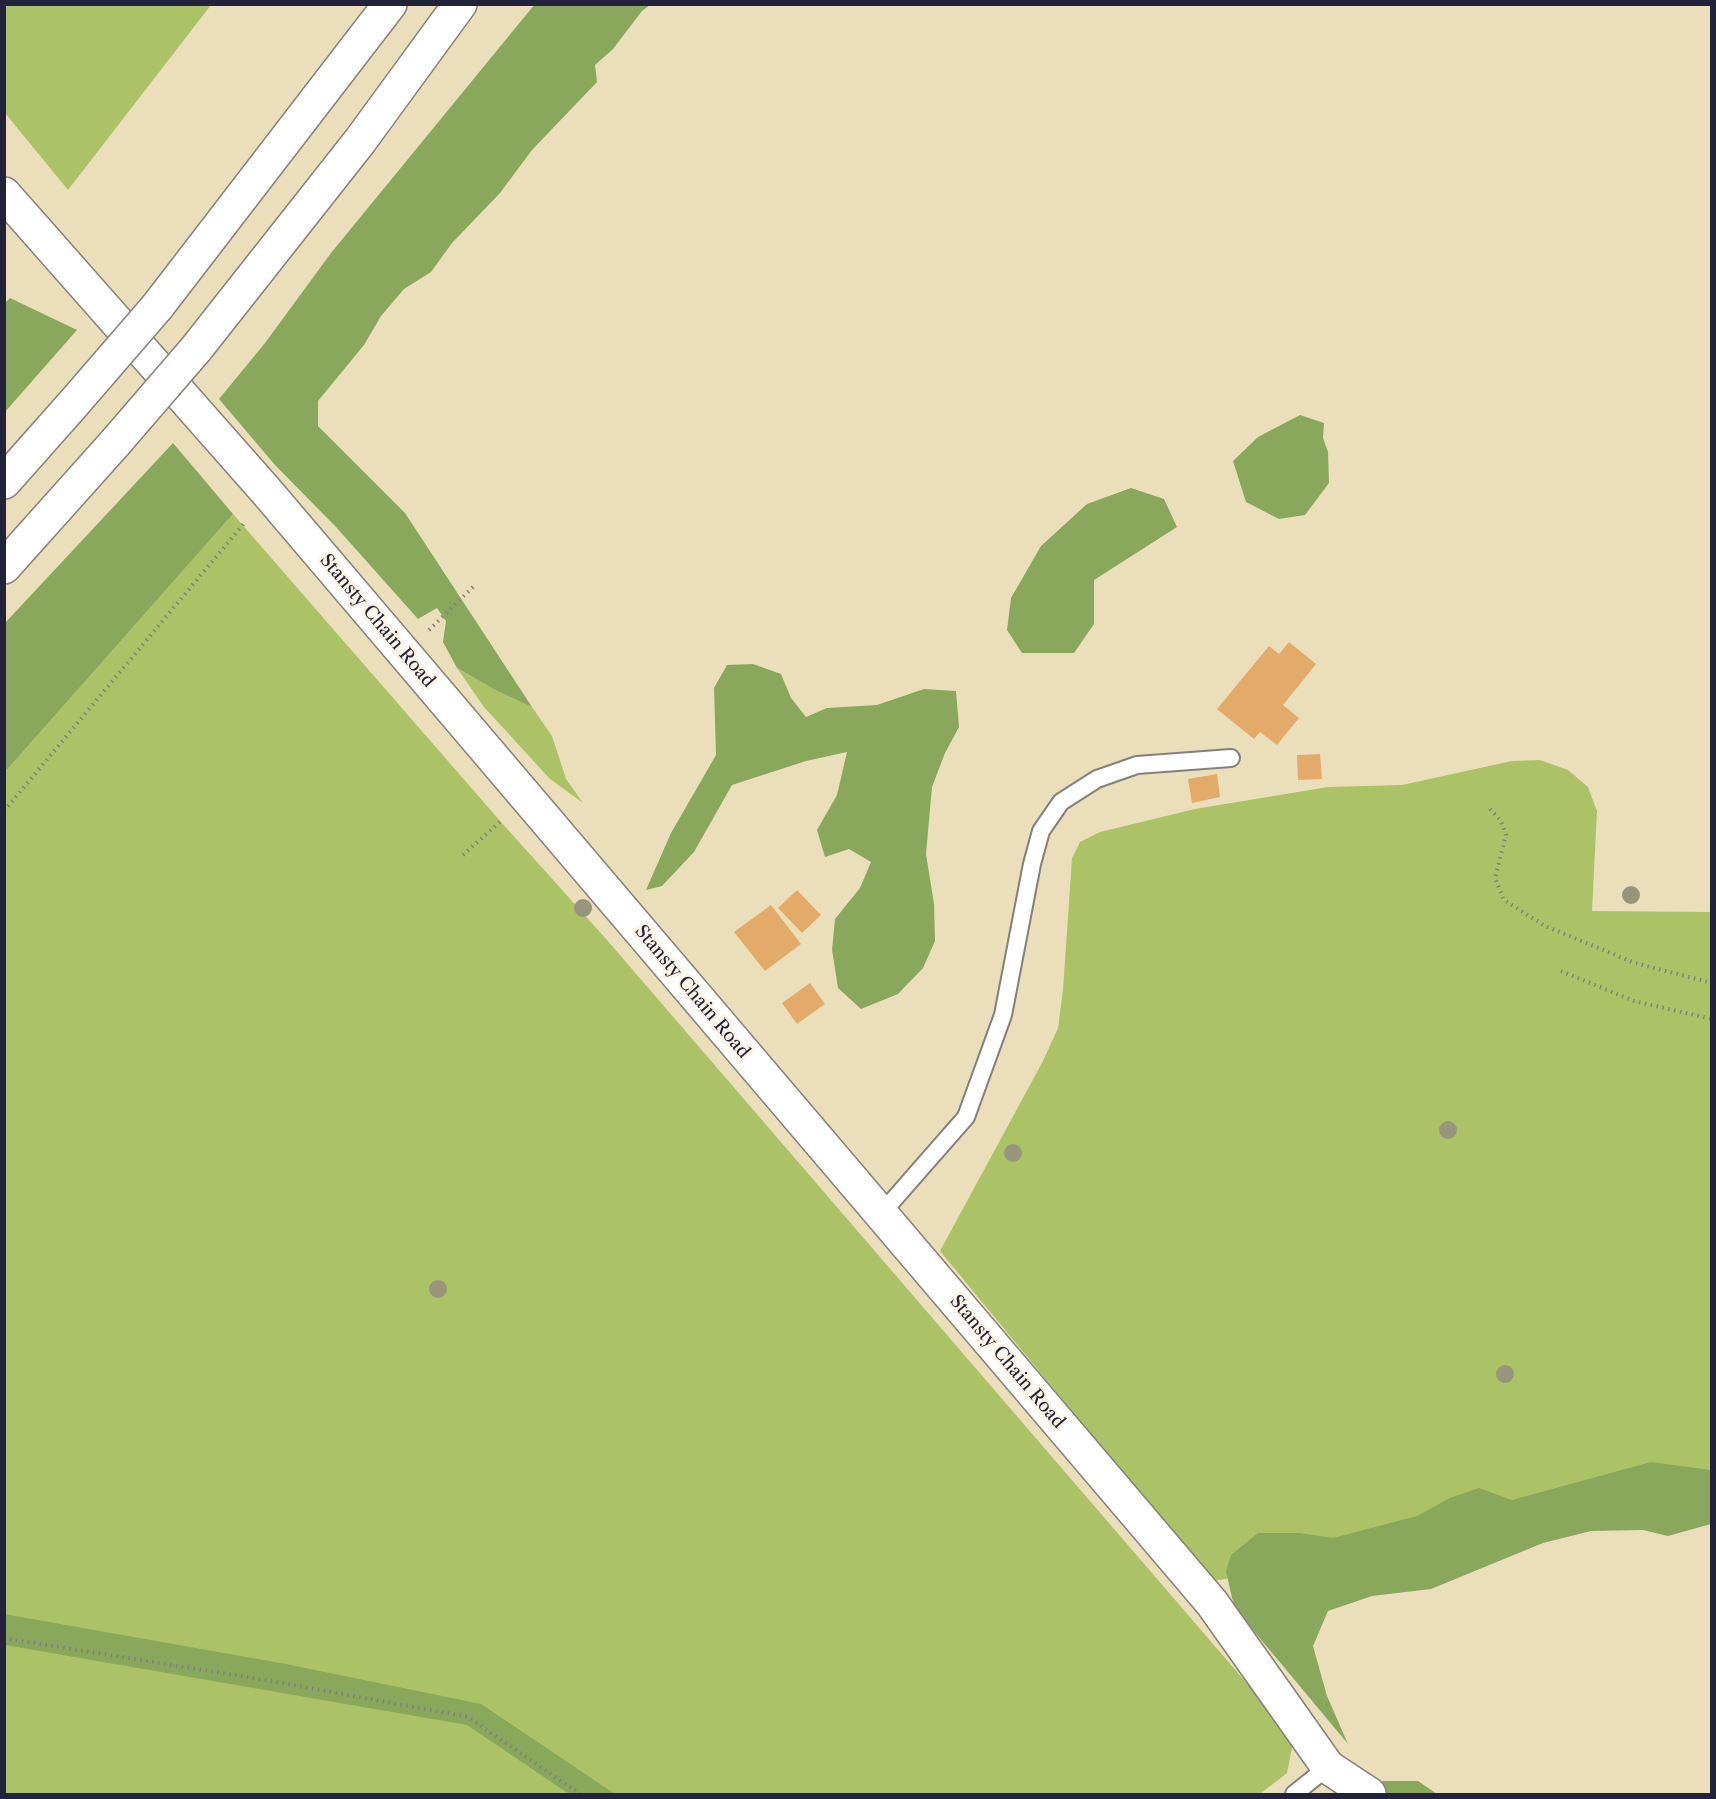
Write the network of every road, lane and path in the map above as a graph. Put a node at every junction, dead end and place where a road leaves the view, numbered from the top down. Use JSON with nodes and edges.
{"nodes":[{"id":1,"x":390,"y":4,"type":"edge"},
{"id":2,"x":460,"y":4,"type":"edge"},
{"id":3,"x":4,"y":194,"type":"edge"},
{"id":4,"x":4,"y":482,"type":"edge"},
{"id":5,"x":267,"y":492,"type":"junction"},
{"id":6,"x":4,"y":567,"type":"edge"},
{"id":7,"x":474,"y":586,"type":"dead end"},
{"id":8,"x":404,"y":653,"type":"junction"},
{"id":9,"x":1231,"y":758,"type":"dead end"},
{"id":10,"x":527,"y":798,"type":"junction"},
{"id":11,"x":1490,"y":809,"type":"dead end"},
{"id":12,"x":4,"y":811,"type":"edge"},
{"id":13,"x":463,"y":855,"type":"dead end"},
{"id":14,"x":1561,"y":971,"type":"dead end"},
{"id":15,"x":1712,"y":983,"type":"edge"},
{"id":16,"x":1712,"y":1019,"type":"edge"},
{"id":17,"x":881,"y":1214,"type":"junction"},
{"id":18,"x":4,"y":1638,"type":"edge"},
{"id":19,"x":1328,"y":1767,"type":"junction"},
{"id":20,"x":580,"y":1794,"type":"edge"},
{"id":21,"x":1294,"y":1794,"type":"edge"},
{"id":22,"x":1369,"y":1794,"type":"edge"}],
"edges":[{"from":1,"to":4,"type":"main road","bridge":true},
{"from":2,"to":6,"type":"main road","bridge":true},
{"from":3,"to":5,"type":"main road","name":"Stansty Chain Road"},
{"from":5,"to":8,"type":"main road","name":"Stansty Chain Road"},
{"from":5,"to":12,"type":"path"},
{"from":7,"to":8,"type":"path"},
{"from":8,"to":10,"type":"main road","name":"Stansty Chain Road"},
{"from":9,"to":17,"type":"lane"},
{"from":10,"to":13,"type":"path"},
{"from":10,"to":17,"type":"main road","name":"Stansty Chain Road"},
{"from":11,"to":15,"type":"path"},
{"from":14,"to":16,"type":"path"},
{"from":17,"to":19,"type":"main road","name":"Stansty Chain Road"},
{"from":18,"to":20,"type":"path"},
{"from":19,"to":21,"type":"lane"},
{"from":19,"to":22,"type":"main road","name":"Stansty Chain Road"}]}
